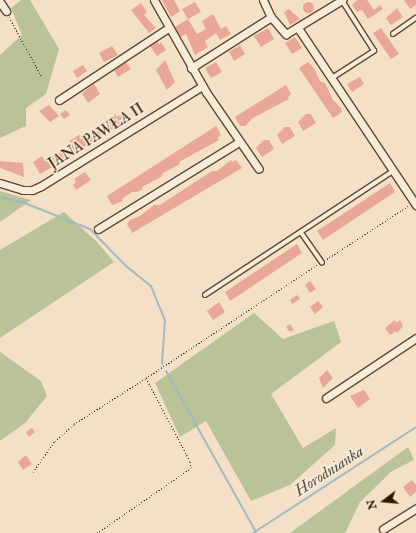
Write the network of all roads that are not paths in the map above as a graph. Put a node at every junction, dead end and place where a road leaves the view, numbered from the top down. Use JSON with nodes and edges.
{"nodes":[{"id":1,"x":154,"y":0,"type":"edge"},
{"id":2,"x":263,"y":0,"type":"edge"},
{"id":3,"x":342,"y":0,"type":"edge"},
{"id":4,"x":0,"y":2,"type":"edge"},
{"id":5,"x":6,"y":11,"type":"road end"},
{"id":6,"x":271,"y":17,"type":"junction"},
{"id":7,"x":416,"y":18,"type":"edge"},
{"id":8,"x":168,"y":28,"type":"junction"},
{"id":9,"x":298,"y":28,"type":"junction"},
{"id":10,"x":393,"y":34,"type":"dead end"},
{"id":11,"x":191,"y":68,"type":"junction"},
{"id":12,"x":332,"y":78,"type":"junction"},
{"id":13,"x":204,"y":89,"type":"junction"},
{"id":14,"x":59,"y":100,"type":"dead end"},
{"id":15,"x":239,"y":142,"type":"junction"},
{"id":16,"x":259,"y":169,"type":"dead end"},
{"id":17,"x":393,"y":171,"type":"junction"},
{"id":18,"x":0,"y":182,"type":"edge"},
{"id":19,"x":415,"y":204,"type":"edge"},
{"id":20,"x":98,"y":229,"type":"dead end"},
{"id":21,"x":301,"y":232,"type":"junction"},
{"id":22,"x":322,"y":262,"type":"road end"},
{"id":23,"x":205,"y":295,"type":"dead end"},
{"id":24,"x":416,"y":338,"type":"edge"},
{"id":25,"x":326,"y":398,"type":"dead end"},
{"id":26,"x":416,"y":508,"type":"edge"},
{"id":27,"x":383,"y":529,"type":"dead end"}],
"edges":[{"from":1,"to":8,"type":"street"},
{"from":2,"to":6,"type":"street"},
{"from":3,"to":9,"type":"street"},
{"from":3,"to":12,"type":"lane"},
{"from":4,"to":5,"type":"street"},
{"from":6,"to":9,"type":"street"},
{"from":6,"to":11,"type":"street"},
{"from":7,"to":10,"type":"lane"},
{"from":8,"to":11,"type":"street"},
{"from":8,"to":14,"type":"street"},
{"from":9,"to":12,"type":"street"},
{"from":11,"to":13,"type":"street"},
{"from":12,"to":17,"type":"street"},
{"from":13,"to":15,"type":"street"},
{"from":13,"to":18,"type":"street","name":"JANA PAWŁA II"},
{"from":15,"to":16,"type":"street"},
{"from":15,"to":20,"type":"street"},
{"from":17,"to":19,"type":"street"},
{"from":17,"to":21,"type":"lane"},
{"from":21,"to":22,"type":"lane"},
{"from":21,"to":23,"type":"lane"},
{"from":24,"to":25,"type":"street"},
{"from":26,"to":27,"type":"street"}]}
